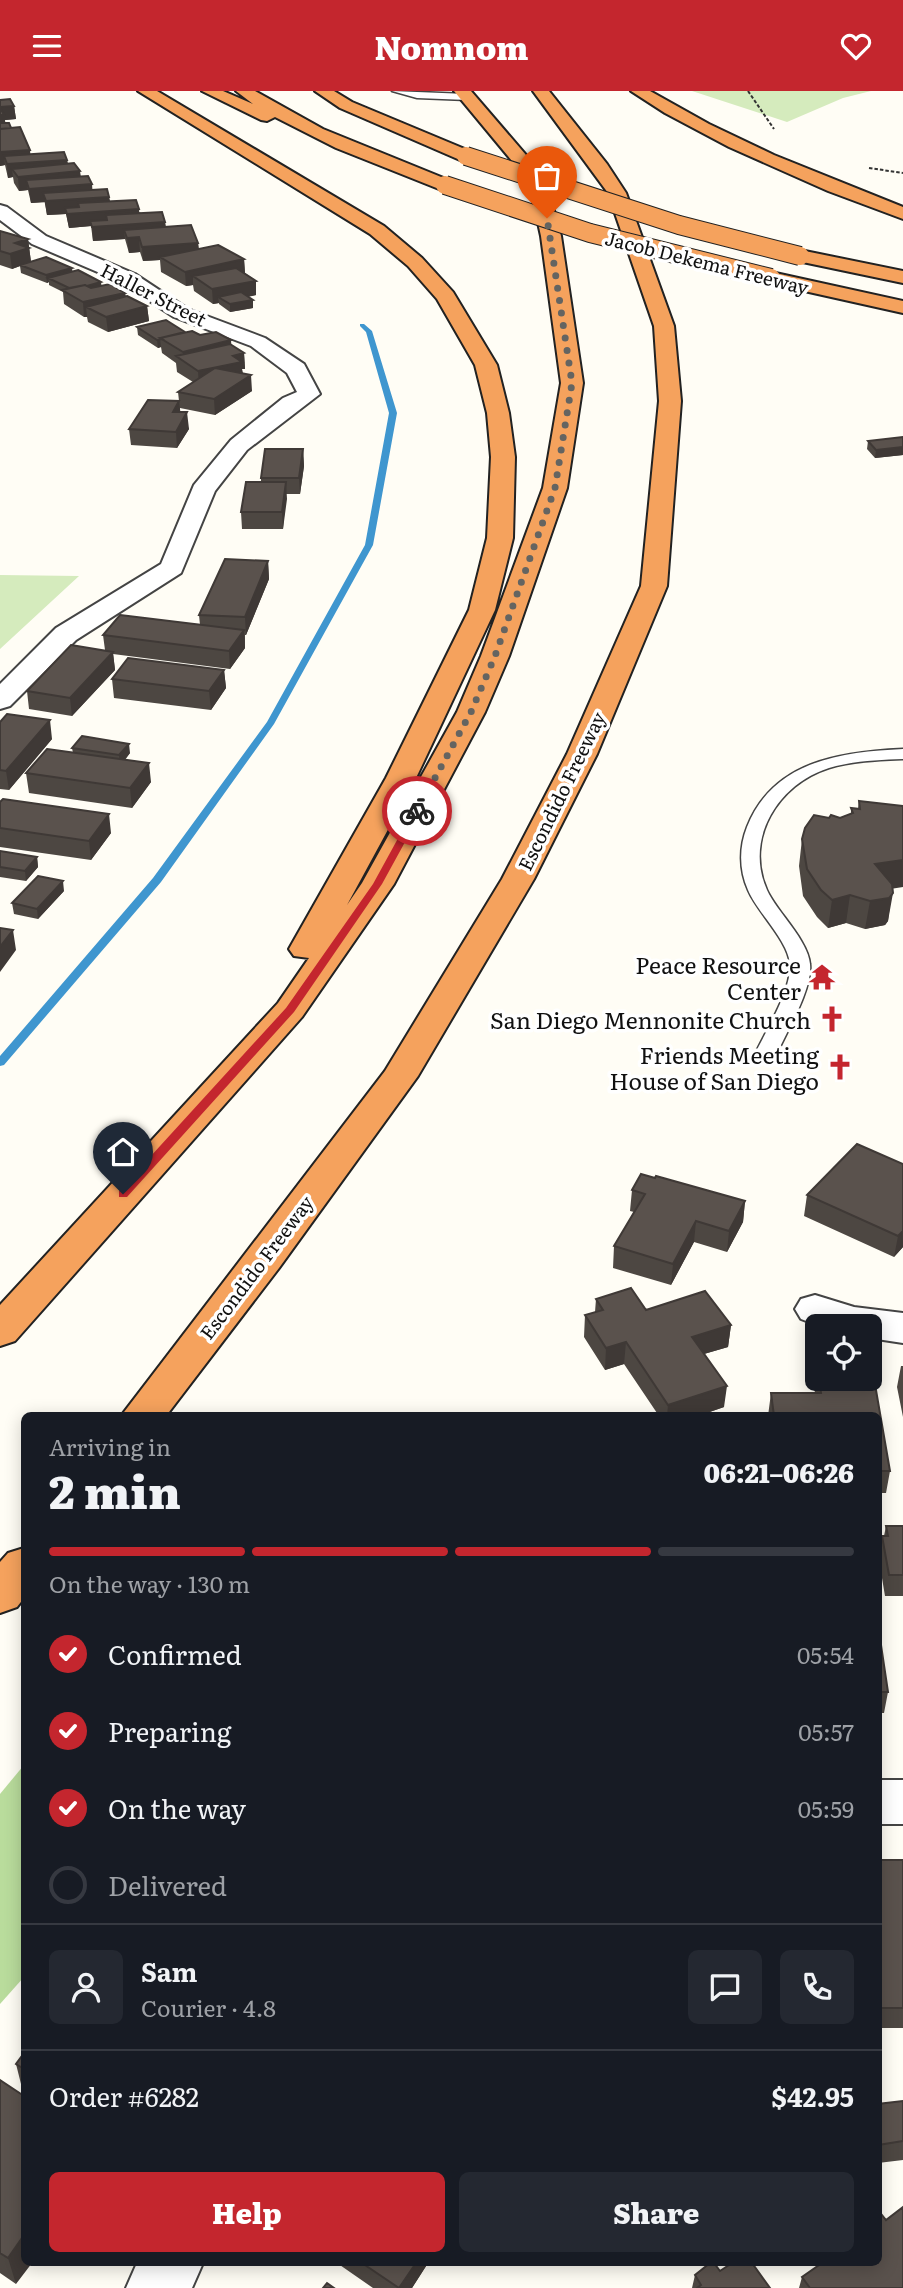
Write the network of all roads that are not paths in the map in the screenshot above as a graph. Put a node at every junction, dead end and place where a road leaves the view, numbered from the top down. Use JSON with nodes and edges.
{"nodes":[{"id":1,"x":146,"y":91,"type":"edge"},
{"id":2,"x":210,"y":91,"type":"edge"},
{"id":3,"x":244,"y":91,"type":"edge"},
{"id":4,"x":323,"y":91,"type":"edge"},
{"id":5,"x":397,"y":91,"type":"edge"},
{"id":6,"x":541,"y":91,"type":"edge"},
{"id":7,"x":639,"y":91,"type":"edge"},
{"id":8,"x":465,"y":94,"type":"edge"},
{"id":9,"x":347,"y":148,"type":"junction"},
{"id":10,"x":0,"y":211,"type":"edge"},
{"id":11,"x":903,"y":213,"type":"edge"},
{"id":12,"x":903,"y":277,"type":"edge"},
{"id":13,"x":903,"y":307,"type":"edge"},
{"id":14,"x":0,"y":700,"type":"edge"},
{"id":15,"x":903,"y":754,"type":"edge"},
{"id":16,"x":764,"y":1058,"type":"dead end"},
{"id":17,"x":193,"y":1115,"type":"junction"},
{"id":18,"x":815,"y":1309,"type":"dead end"},
{"id":19,"x":903,"y":1328,"type":"edge"},
{"id":20,"x":0,"y":1331,"type":"edge"},
{"id":21,"x":145,"y":1412,"type":"edge"},
{"id":22,"x":21,"y":1570,"type":"edge"},
{"id":23,"x":0,"y":1594,"type":"edge"},
{"id":24,"x":882,"y":1802,"type":"edge"},
{"id":25,"x":903,"y":1802,"type":"edge"},
{"id":26,"x":171,"y":2266,"type":"edge"},
{"id":27,"x":156,"y":2288,"type":"edge"}],
"edges":[{"from":1,"to":17,"type":"highway"},
{"from":2,"to":9,"type":"highway"},
{"from":3,"to":9,"type":"highway","name":"Jacob Dekema Freeway"},
{"from":4,"to":12,"type":"highway","name":"Jacob Dekema Freeway","bridge":true},
{"from":5,"to":8,"type":"lane"},
{"from":6,"to":21,"type":"highway","name":"Escondido Freeway"},
{"from":7,"to":11,"type":"highway"},
{"from":8,"to":17,"type":"highway"},
{"from":9,"to":13,"type":"highway","name":"Jacob Dekema Freeway","bridge":true},
{"from":10,"to":14,"type":"street","name":"Haller Street"},
{"from":15,"to":16,"type":"lane"},
{"from":17,"to":20,"type":"highway"},
{"from":18,"to":19,"type":"street"},
{"from":22,"to":23,"type":"highway"},
{"from":24,"to":25,"type":"street"},
{"from":26,"to":27,"type":"street"}]}
